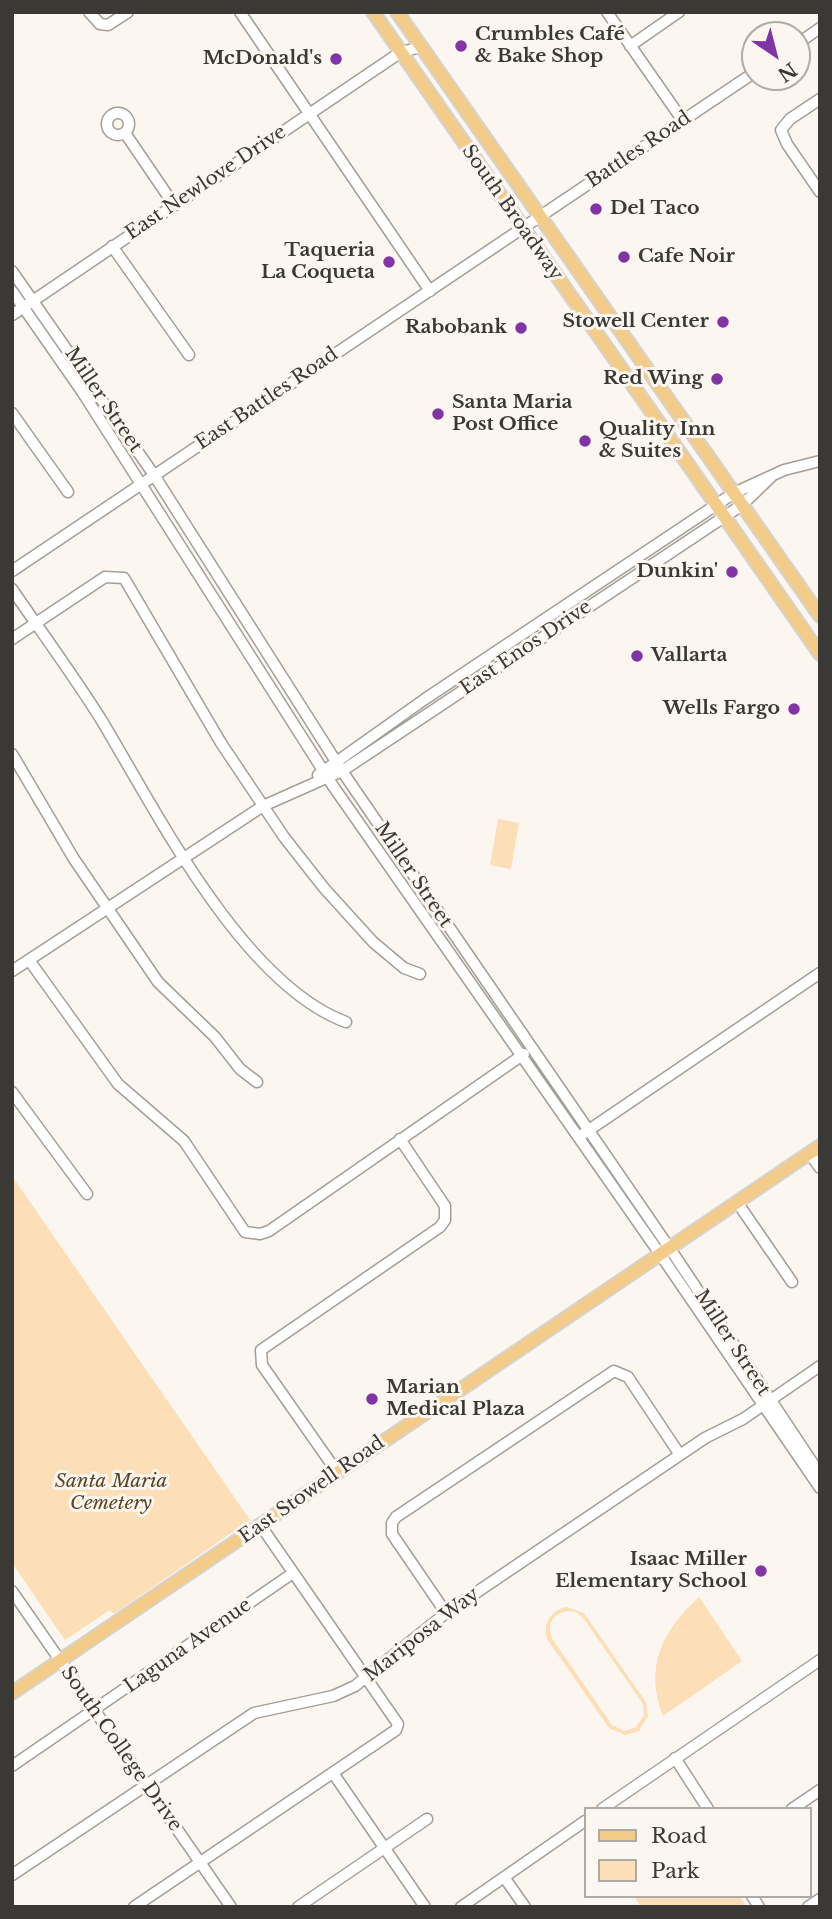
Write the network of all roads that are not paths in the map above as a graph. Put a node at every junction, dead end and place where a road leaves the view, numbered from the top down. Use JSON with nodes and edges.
{"nodes":[{"id":1,"x":89,"y":12,"type":"edge"},
{"id":2,"x":128,"y":12,"type":"edge"},
{"id":3,"x":240,"y":12,"type":"edge"},
{"id":4,"x":373,"y":12,"type":"edge"},
{"id":5,"x":397,"y":12,"type":"edge"},
{"id":6,"x":607,"y":12,"type":"edge"},
{"id":7,"x":678,"y":12,"type":"edge"},
{"id":8,"x":413,"y":35,"type":"junction"},
{"id":9,"x":630,"y":46,"type":"junction"},
{"id":10,"x":421,"y":47,"type":"junction"},
{"id":11,"x":401,"y":52,"type":"junction"},
{"id":12,"x":741,"y":81,"type":"edge"},
{"id":13,"x":820,"y":99,"type":"edge"},
{"id":14,"x":309,"y":114,"type":"junction"},
{"id":15,"x":682,"y":121,"type":"junction"},
{"id":16,"x":125,"y":133,"type":"dead end"},
{"id":17,"x":820,"y":192,"type":"edge"},
{"id":18,"x":174,"y":205,"type":"junction"},
{"id":19,"x":541,"y":216,"type":"junction"},
{"id":20,"x":523,"y":228,"type":"junction"},
{"id":21,"x":112,"y":246,"type":"junction"},
{"id":22,"x":12,"y":271,"type":"edge"},
{"id":23,"x":12,"y":291,"type":"edge"},
{"id":24,"x":430,"y":291,"type":"junction"},
{"id":25,"x":34,"y":300,"type":"junction"},
{"id":26,"x":24,"y":307,"type":"junction"},
{"id":27,"x":12,"y":315,"type":"edge"},
{"id":28,"x":189,"y":355,"type":"dead end"},
{"id":29,"x":12,"y":413,"type":"edge"},
{"id":30,"x":820,"y":461,"type":"edge"},
{"id":31,"x":154,"y":475,"type":"junction"},
{"id":32,"x":771,"y":477,"type":"junction"},
{"id":33,"x":142,"y":484,"type":"junction"},
{"id":34,"x":68,"y":492,"type":"dead end"},
{"id":35,"x":734,"y":493,"type":"junction"},
{"id":36,"x":715,"y":505,"type":"junction"},
{"id":37,"x":742,"y":505,"type":"junction"},
{"id":38,"x":723,"y":517,"type":"junction"},
{"id":39,"x":12,"y":571,"type":"edge"},
{"id":40,"x":12,"y":589,"type":"edge"},
{"id":41,"x":820,"y":616,"type":"edge"},
{"id":42,"x":36,"y":623,"type":"junction"},
{"id":43,"x":12,"y":639,"type":"edge"},
{"id":44,"x":820,"y":654,"type":"edge"},
{"id":45,"x":12,"y":754,"type":"edge"},
{"id":46,"x":335,"y":760,"type":"junction"},
{"id":47,"x":342,"y":771,"type":"junction"},
{"id":48,"x":325,"y":774,"type":"junction"},
{"id":49,"x":263,"y":806,"type":"junction"},
{"id":50,"x":183,"y":857,"type":"junction"},
{"id":51,"x":106,"y":908,"type":"junction"},
{"id":52,"x":29,"y":960,"type":"junction"},
{"id":53,"x":12,"y":971,"type":"edge"},
{"id":54,"x":820,"y":973,"type":"edge"},
{"id":55,"x":420,"y":974,"type":"dead end"},
{"id":56,"x":346,"y":1022,"type":"dead end"},
{"id":57,"x":532,"y":1048,"type":"junction"},
{"id":58,"x":520,"y":1057,"type":"junction"},
{"id":59,"x":257,"y":1082,"type":"dead end"},
{"id":60,"x":12,"y":1091,"type":"edge"},
{"id":61,"x":587,"y":1131,"type":"junction"},
{"id":62,"x":577,"y":1138,"type":"junction"},
{"id":63,"x":400,"y":1139,"type":"junction"},
{"id":64,"x":814,"y":1150,"type":"edge"},
{"id":65,"x":820,"y":1168,"type":"edge"},
{"id":66,"x":87,"y":1194,"type":"dead end"},
{"id":67,"x":737,"y":1202,"type":"junction"},
{"id":68,"x":665,"y":1251,"type":"junction"},
{"id":69,"x":792,"y":1282,"type":"dead end"},
{"id":70,"x":820,"y":1366,"type":"edge"},
{"id":71,"x":767,"y":1403,"type":"junction"},
{"id":72,"x":680,"y":1455,"type":"junction"},
{"id":73,"x":337,"y":1472,"type":"junction"},
{"id":74,"x":820,"y":1474,"type":"edge"},
{"id":75,"x":820,"y":1488,"type":"edge"},
{"id":76,"x":261,"y":1526,"type":"junction"},
{"id":77,"x":293,"y":1573,"type":"junction"},
{"id":78,"x":12,"y":1591,"type":"edge"},
{"id":79,"x":446,"y":1612,"type":"junction"},
{"id":80,"x":820,"y":1660,"type":"edge"},
{"id":81,"x":60,"y":1661,"type":"junction"},
{"id":82,"x":367,"y":1677,"type":"junction"},
{"id":83,"x":12,"y":1693,"type":"edge"},
{"id":84,"x":94,"y":1710,"type":"junction"},
{"id":85,"x":675,"y":1758,"type":"junction"},
{"id":86,"x":12,"y":1766,"type":"edge"},
{"id":87,"x":333,"y":1773,"type":"junction"},
{"id":88,"x":146,"y":1785,"type":"junction"},
{"id":89,"x":820,"y":1790,"type":"edge"},
{"id":90,"x":605,"y":1807,"type":"edge"},
{"id":91,"x":707,"y":1807,"type":"edge"},
{"id":92,"x":795,"y":1807,"type":"edge"},
{"id":93,"x":427,"y":1819,"type":"dead end"},
{"id":94,"x":584,"y":1822,"type":"edge"},
{"id":95,"x":384,"y":1849,"type":"junction"},
{"id":96,"x":199,"y":1862,"type":"junction"},
{"id":97,"x":12,"y":1875,"type":"edge"},
{"id":98,"x":504,"y":1877,"type":"junction"},
{"id":99,"x":820,"y":1899,"type":"edge"},
{"id":100,"x":134,"y":1907,"type":"edge"},
{"id":101,"x":230,"y":1907,"type":"edge"},
{"id":102,"x":298,"y":1907,"type":"edge"},
{"id":103,"x":425,"y":1907,"type":"edge"},
{"id":104,"x":461,"y":1907,"type":"edge"},
{"id":105,"x":525,"y":1907,"type":"edge"},
{"id":106,"x":808,"y":1907,"type":"edge"}],
"edges":[{"from":1,"to":2,"type":"street"},
{"from":3,"to":14,"type":"street"},
{"from":4,"to":11,"type":"main road","name":"South Broadway"},
{"from":5,"to":8,"type":"main road","name":"South Broadway"},
{"from":6,"to":9,"type":"street"},
{"from":7,"to":9,"type":"street"},
{"from":8,"to":10,"type":"main road","name":"South Broadway"},
{"from":8,"to":11,"type":"street","name":"East Newlove Drive"},
{"from":9,"to":15,"type":"street"},
{"from":10,"to":11,"type":"street","name":"East Newlove Drive"},
{"from":10,"to":19,"type":"main road","name":"South Broadway"},
{"from":11,"to":14,"type":"street","name":"East Newlove Drive"},
{"from":11,"to":20,"type":"main road","name":"South Broadway"},
{"from":12,"to":15,"type":"street","name":"Battles Road"},
{"from":13,"to":17,"type":"street"},
{"from":14,"to":18,"type":"street","name":"East Newlove Drive"},
{"from":14,"to":24,"type":"street"},
{"from":15,"to":19,"type":"street","name":"Battles Road"},
{"from":16,"to":18,"type":"street"},
{"from":18,"to":21,"type":"street","name":"East Newlove Drive"},
{"from":19,"to":20,"type":"street","name":"Battles Road"},
{"from":19,"to":35,"type":"main road","name":"South Broadway"},
{"from":20,"to":24,"type":"street","name":"East Battles Road"},
{"from":20,"to":36,"type":"main road","name":"South Broadway"},
{"from":21,"to":25,"type":"street","name":"East Newlove Drive"},
{"from":21,"to":28,"type":"street"},
{"from":22,"to":25,"type":"street","name":"Miller Street"},
{"from":23,"to":26,"type":"street","name":"Miller Street"},
{"from":24,"to":31,"type":"street","name":"East Battles Road"},
{"from":25,"to":26,"type":"street","name":"East Newlove Drive"},
{"from":25,"to":31,"type":"street","name":"Miller Street"},
{"from":26,"to":27,"type":"street","name":"East Newlove Drive"},
{"from":26,"to":33,"type":"street","name":"Miller Street"},
{"from":29,"to":34,"type":"street"},
{"from":30,"to":32,"type":"street","name":"East Enos Drive"},
{"from":31,"to":33,"type":"street","name":"East Battles Road"},
{"from":31,"to":46,"type":"street","name":"Miller Street"},
{"from":32,"to":35,"type":"street","name":"East Enos Drive"},
{"from":32,"to":37,"type":"street","name":"East Enos Drive"},
{"from":33,"to":39,"type":"street","name":"East Battles Road"},
{"from":33,"to":48,"type":"street","name":"Miller Street"},
{"from":35,"to":36,"type":"street","name":"East Enos Drive"},
{"from":35,"to":37,"type":"main road","name":"South Broadway"},
{"from":36,"to":38,"type":"main road","name":"South Broadway"},
{"from":36,"to":46,"type":"street","name":"East Enos Drive"},
{"from":37,"to":38,"type":"street","name":"East Enos Drive"},
{"from":37,"to":41,"type":"main road","name":"South Broadway"},
{"from":38,"to":44,"type":"main road","name":"South Broadway"},
{"from":38,"to":47,"type":"street","name":"East Enos Drive"},
{"from":40,"to":42,"type":"street"},
{"from":42,"to":43,"type":"street"},
{"from":42,"to":49,"type":"street"},
{"from":42,"to":50,"type":"street"},
{"from":45,"to":51,"type":"street"},
{"from":46,"to":47,"type":"street","name":"Miller Street"},
{"from":46,"to":48,"type":"street","name":"East Enos Drive"},
{"from":47,"to":48,"type":"street","name":"East Enos Drive"},
{"from":47,"to":57,"type":"street","name":"Miller Street"},
{"from":48,"to":49,"type":"street","name":"East Enos Drive"},
{"from":48,"to":58,"type":"street","name":"Miller Street"},
{"from":49,"to":50,"type":"street","name":"East Enos Drive"},
{"from":49,"to":55,"type":"street"},
{"from":50,"to":51,"type":"street","name":"East Enos Drive"},
{"from":50,"to":56,"type":"street"},
{"from":51,"to":52,"type":"street","name":"East Enos Drive"},
{"from":51,"to":59,"type":"street"},
{"from":52,"to":53,"type":"street","name":"East Enos Drive"},
{"from":52,"to":63,"type":"street"},
{"from":54,"to":61,"type":"street"},
{"from":57,"to":58,"type":"street"},
{"from":57,"to":61,"type":"street","name":"Miller Street"},
{"from":58,"to":62,"type":"street","name":"Miller Street"},
{"from":58,"to":63,"type":"street"},
{"from":60,"to":66,"type":"street"},
{"from":61,"to":62,"type":"street"},
{"from":61,"to":68,"type":"street","name":"Miller Street"},
{"from":62,"to":68,"type":"street","name":"Miller Street"},
{"from":63,"to":73,"type":"street"},
{"from":64,"to":65,"type":"street"},
{"from":64,"to":67,"type":"main road","name":"East Stowell Road"},
{"from":67,"to":68,"type":"main road","name":"East Stowell Road"},
{"from":67,"to":69,"type":"street"},
{"from":68,"to":71,"type":"street","name":"Miller Street"},
{"from":68,"to":73,"type":"main road","name":"East Stowell Road"},
{"from":70,"to":71,"type":"street","name":"Mariposa Way"},
{"from":71,"to":72,"type":"street","name":"Mariposa Way"},
{"from":71,"to":74,"type":"street","name":"Miller Street"},
{"from":71,"to":75,"type":"street","name":"Miller Street"},
{"from":72,"to":79,"type":"street","name":"Mariposa Way"},
{"from":72,"to":79,"type":"street"},
{"from":73,"to":76,"type":"main road","name":"East Stowell Road"},
{"from":76,"to":77,"type":"street"},
{"from":76,"to":81,"type":"main road","name":"East Stowell Road"},
{"from":77,"to":82,"type":"street"},
{"from":77,"to":84,"type":"street","name":"Laguna Avenue"},
{"from":78,"to":81,"type":"street","name":"South College Drive"},
{"from":79,"to":82,"type":"street","name":"Mariposa Way"},
{"from":80,"to":85,"type":"street"},
{"from":81,"to":83,"type":"main road","name":"East Stowell Road"},
{"from":81,"to":84,"type":"street","name":"South College Drive"},
{"from":82,"to":87,"type":"street"},
{"from":82,"to":88,"type":"street","name":"Mariposa Way"},
{"from":84,"to":86,"type":"street","name":"Laguna Avenue"},
{"from":84,"to":88,"type":"street","name":"South College Drive"},
{"from":85,"to":90,"type":"street"},
{"from":85,"to":91,"type":"street"},
{"from":87,"to":95,"type":"street"},
{"from":87,"to":96,"type":"street"},
{"from":88,"to":96,"type":"street","name":"South College Drive"},
{"from":88,"to":97,"type":"street","name":"Mariposa Way"},
{"from":89,"to":92,"type":"street"},
{"from":93,"to":95,"type":"street"},
{"from":94,"to":98,"type":"street"},
{"from":95,"to":102,"type":"street"},
{"from":95,"to":103,"type":"street"},
{"from":96,"to":100,"type":"street"},
{"from":96,"to":101,"type":"street","name":"South College Drive"},
{"from":98,"to":104,"type":"street"},
{"from":98,"to":105,"type":"street"},
{"from":99,"to":106,"type":"street"}]}
